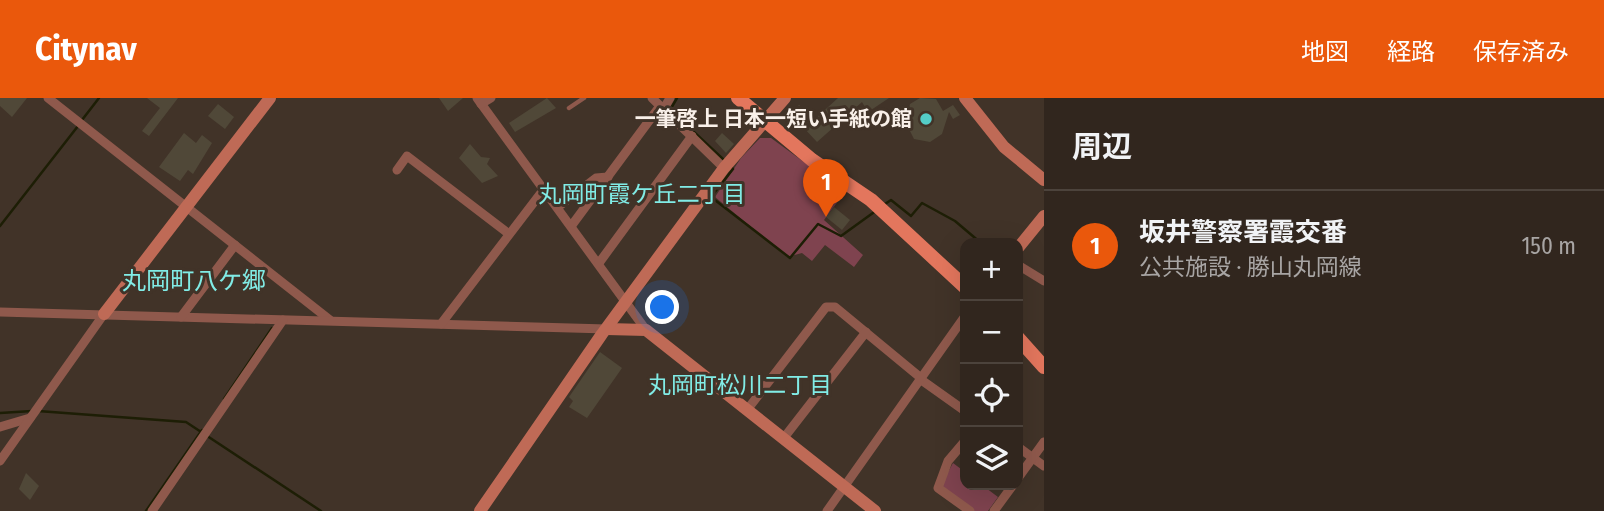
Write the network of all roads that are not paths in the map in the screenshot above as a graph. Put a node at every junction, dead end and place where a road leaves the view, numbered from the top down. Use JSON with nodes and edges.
{"nodes":[{"id":1,"x":48,"y":98,"type":"edge"},
{"id":2,"x":270,"y":98,"type":"edge"},
{"id":3,"x":491,"y":98,"type":"edge"},
{"id":4,"x":584,"y":98,"type":"edge"},
{"id":5,"x":652,"y":98,"type":"edge"},
{"id":6,"x":670,"y":98,"type":"edge"},
{"id":7,"x":738,"y":98,"type":"edge"},
{"id":8,"x":785,"y":98,"type":"edge"},
{"id":9,"x":965,"y":98,"type":"edge"},
{"id":10,"x":479,"y":101,"type":"edge"},
{"id":11,"x":569,"y":108,"type":"dead end"},
{"id":12,"x":661,"y":108,"type":"junction"},
{"id":13,"x":763,"y":121,"type":"junction"},
{"id":14,"x":692,"y":136,"type":"junction"},
{"id":15,"x":724,"y":168,"type":"junction"},
{"id":16,"x":397,"y":170,"type":"dead end"},
{"id":17,"x":608,"y":177,"type":"junction"},
{"id":18,"x":1044,"y":180,"type":"edge"},
{"id":19,"x":544,"y":189,"type":"junction"},
{"id":20,"x":187,"y":207,"type":"junction"},
{"id":21,"x":558,"y":207,"type":"junction"},
{"id":22,"x":1044,"y":216,"type":"edge"},
{"id":23,"x":572,"y":225,"type":"junction"},
{"id":24,"x":509,"y":234,"type":"junction"},
{"id":25,"x":1023,"y":242,"type":"edge"},
{"id":26,"x":235,"y":245,"type":"junction"},
{"id":27,"x":599,"y":263,"type":"junction"},
{"id":28,"x":1023,"y":268,"type":"edge"},
{"id":29,"x":1044,"y":281,"type":"edge"},
{"id":30,"x":960,"y":282,"type":"edge"},
{"id":31,"x":626,"y":302,"type":"junction"},
{"id":32,"x":0,"y":312,"type":"edge"},
{"id":33,"x":104,"y":314,"type":"junction"},
{"id":34,"x":181,"y":317,"type":"junction"},
{"id":35,"x":283,"y":320,"type":"junction"},
{"id":36,"x":330,"y":321,"type":"junction"},
{"id":37,"x":960,"y":323,"type":"edge"},
{"id":38,"x":441,"y":324,"type":"junction"},
{"id":39,"x":607,"y":329,"type":"junction"},
{"id":40,"x":646,"y":330,"type":"junction"},
{"id":41,"x":866,"y":332,"type":"junction"},
{"id":42,"x":1023,"y":344,"type":"edge"},
{"id":43,"x":1044,"y":367,"type":"edge"},
{"id":44,"x":921,"y":378,"type":"junction"},
{"id":45,"x":960,"y":407,"type":"edge"},
{"id":46,"x":747,"y":410,"type":"junction"},
{"id":47,"x":32,"y":417,"type":"junction"},
{"id":48,"x":0,"y":427,"type":"edge"},
{"id":49,"x":783,"y":439,"type":"junction"},
{"id":50,"x":1044,"y":442,"type":"edge"},
{"id":51,"x":960,"y":447,"type":"edge"},
{"id":52,"x":1023,"y":451,"type":"edge"},
{"id":53,"x":1032,"y":458,"type":"junction"},
{"id":54,"x":0,"y":461,"type":"edge"},
{"id":55,"x":1044,"y":466,"type":"edge"},
{"id":56,"x":1023,"y":471,"type":"edge"},
{"id":57,"x":843,"y":487,"type":"junction"},
{"id":58,"x":1009,"y":490,"type":"edge"},
{"id":59,"x":152,"y":511,"type":"edge"},
{"id":60,"x":480,"y":511,"type":"edge"},
{"id":61,"x":827,"y":511,"type":"edge"},
{"id":62,"x":875,"y":511,"type":"edge"},
{"id":63,"x":970,"y":511,"type":"edge"},
{"id":64,"x":994,"y":511,"type":"edge"}],
"edges":[{"from":1,"to":20,"type":"street"},
{"from":2,"to":20,"type":"street"},
{"from":3,"to":10,"type":"street"},
{"from":4,"to":11,"type":"lane"},
{"from":5,"to":12,"type":"street"},
{"from":6,"to":12,"type":"street"},
{"from":7,"to":13,"type":"main road"},
{"from":8,"to":13,"type":"street"},
{"from":9,"to":18,"type":"street"},
{"from":10,"to":19,"type":"street"},
{"from":12,"to":14,"type":"street"},
{"from":12,"to":17,"type":"street"},
{"from":13,"to":15,"type":"street"},
{"from":13,"to":30,"type":"main road"},
{"from":14,"to":15,"type":"street"},
{"from":14,"to":27,"type":"street"},
{"from":15,"to":31,"type":"street"},
{"from":16,"to":24,"type":"street"},
{"from":17,"to":21,"type":"street"},
{"from":17,"to":23,"type":"street"},
{"from":19,"to":21,"type":"street"},
{"from":19,"to":24,"type":"street"},
{"from":20,"to":26,"type":"street"},
{"from":20,"to":33,"type":"street"},
{"from":21,"to":23,"type":"street"},
{"from":22,"to":25,"type":"street"},
{"from":23,"to":27,"type":"street"},
{"from":24,"to":38,"type":"street"},
{"from":26,"to":34,"type":"street"},
{"from":26,"to":36,"type":"street"},
{"from":27,"to":31,"type":"street"},
{"from":28,"to":29,"type":"street"},
{"from":31,"to":39,"type":"street"},
{"from":31,"to":40,"type":"street"},
{"from":32,"to":33,"type":"street"},
{"from":33,"to":34,"type":"street"},
{"from":33,"to":47,"type":"street"},
{"from":34,"to":35,"type":"street"},
{"from":35,"to":36,"type":"street"},
{"from":35,"to":59,"type":"street"},
{"from":36,"to":38,"type":"street"},
{"from":37,"to":44,"type":"street"},
{"from":38,"to":39,"type":"street"},
{"from":39,"to":40,"type":"street"},
{"from":39,"to":60,"type":"street"},
{"from":40,"to":46,"type":"street"},
{"from":41,"to":44,"type":"street"},
{"from":41,"to":46,"type":"street"},
{"from":41,"to":49,"type":"street"},
{"from":42,"to":43,"type":"main road"},
{"from":44,"to":45,"type":"street"},
{"from":44,"to":57,"type":"street"},
{"from":46,"to":49,"type":"street"},
{"from":47,"to":48,"type":"street"},
{"from":47,"to":54,"type":"street"},
{"from":49,"to":57,"type":"street"},
{"from":50,"to":53,"type":"street"},
{"from":51,"to":63,"type":"street"},
{"from":52,"to":53,"type":"street"},
{"from":53,"to":55,"type":"street"},
{"from":53,"to":56,"type":"street"},
{"from":57,"to":61,"type":"street"},
{"from":57,"to":62,"type":"street"},
{"from":58,"to":64,"type":"street"}]}
